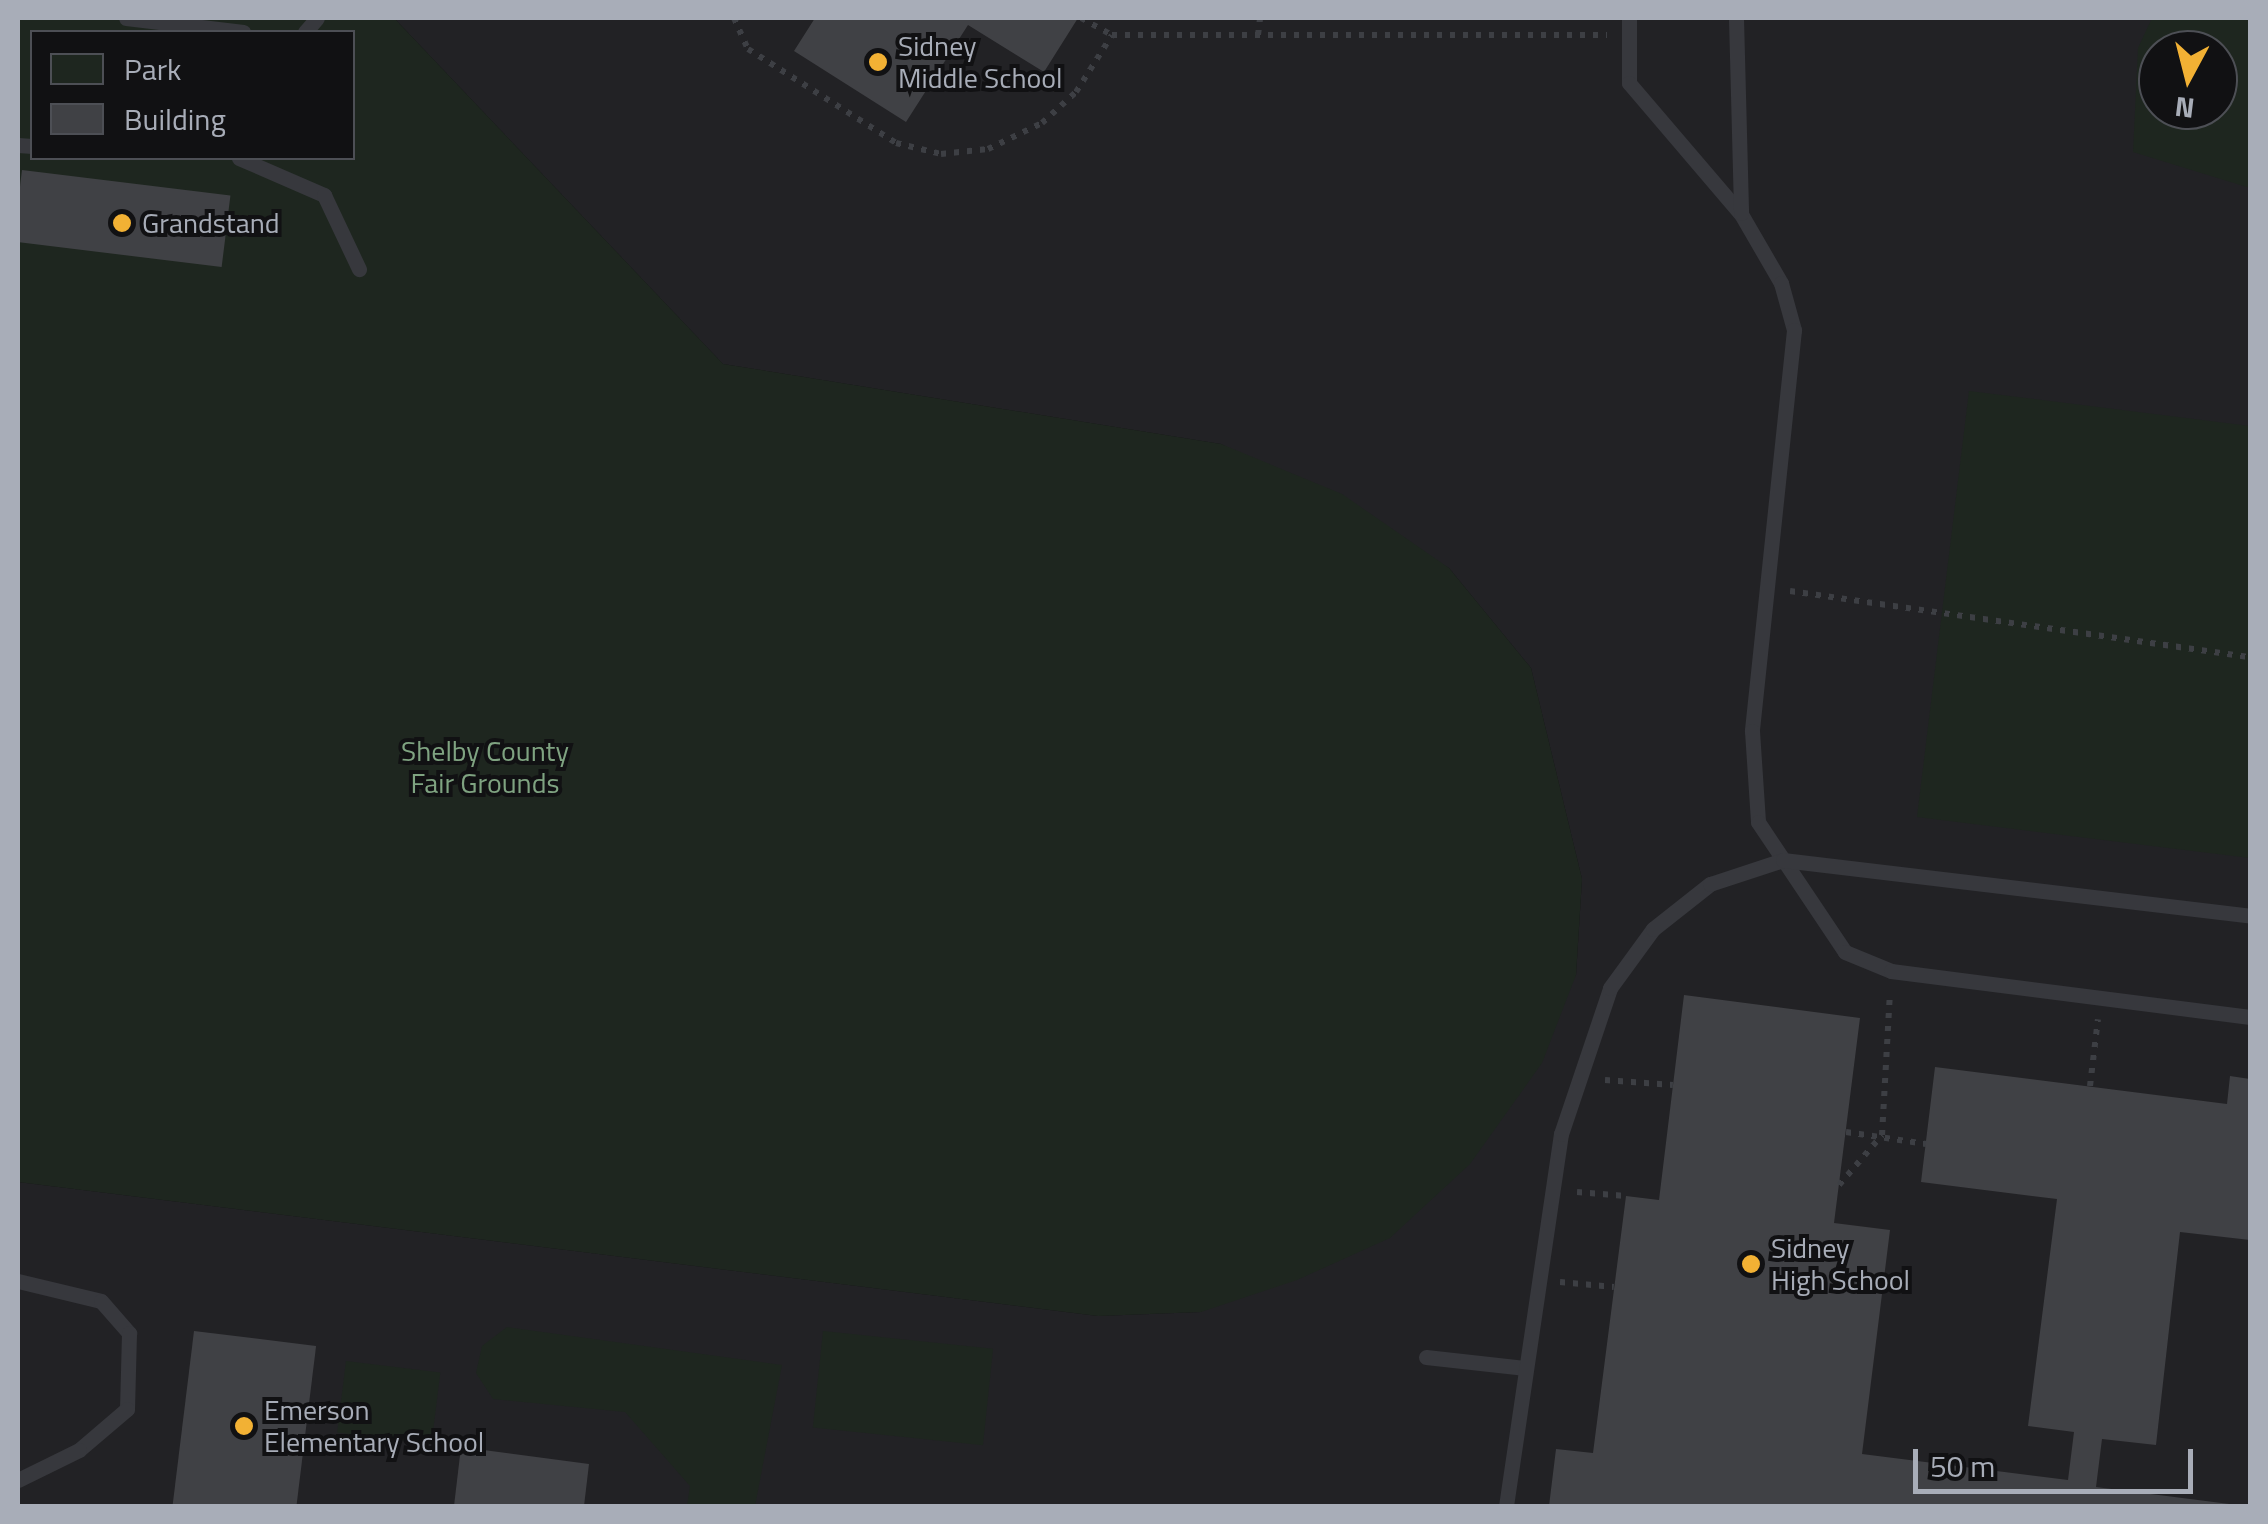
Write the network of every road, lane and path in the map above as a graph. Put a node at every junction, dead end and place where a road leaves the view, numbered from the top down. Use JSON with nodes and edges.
{"nodes":[{"id":1,"x":126,"y":18,"type":"edge"},
{"id":2,"x":734,"y":18,"type":"edge"},
{"id":3,"x":1081,"y":18,"type":"edge"},
{"id":4,"x":1260,"y":18,"type":"edge"},
{"id":5,"x":1736,"y":18,"type":"edge"},
{"id":6,"x":1629,"y":26,"type":"edge"},
{"id":7,"x":225,"y":30,"type":"edge"},
{"id":8,"x":1258,"y":35,"type":"junction"},
{"id":9,"x":1112,"y":36,"type":"junction"},
{"id":10,"x":244,"y":160,"type":"edge"},
{"id":11,"x":1741,"y":214,"type":"junction"},
{"id":12,"x":358,"y":268,"type":"dead end"},
{"id":13,"x":1768,"y":588,"type":"junction"},
{"id":14,"x":2250,"y":657,"type":"edge"},
{"id":15,"x":1784,"y":860,"type":"junction"},
{"id":16,"x":2250,"y":916,"type":"edge"},
{"id":17,"x":1891,"y":972,"type":"junction"},
{"id":18,"x":2100,"y":998,"type":"junction"},
{"id":19,"x":2250,"y":1018,"type":"edge"},
{"id":20,"x":1576,"y":1078,"type":"junction"},
{"id":21,"x":1673,"y":1085,"type":"dead end"},
{"id":22,"x":2090,"y":1086,"type":"dead end"},
{"id":23,"x":1846,"y":1132,"type":"dead end"},
{"id":24,"x":1882,"y":1135,"type":"junction"},
{"id":25,"x":1926,"y":1144,"type":"dead end"},
{"id":26,"x":1839,"y":1185,"type":"dead end"},
{"id":27,"x":1551,"y":1190,"type":"junction"},
{"id":28,"x":1626,"y":1196,"type":"dead end"},
{"id":29,"x":1538,"y":1280,"type":"junction"},
{"id":30,"x":18,"y":1281,"type":"edge"},
{"id":31,"x":1614,"y":1287,"type":"dead end"},
{"id":32,"x":1426,"y":1357,"type":"dead end"},
{"id":33,"x":1525,"y":1368,"type":"junction"},
{"id":34,"x":18,"y":1480,"type":"edge"},
{"id":35,"x":1506,"y":1506,"type":"edge"}],
"edges":[{"from":1,"to":7,"type":"lane"},
{"from":2,"to":9,"type":"path"},
{"from":3,"to":9,"type":"path"},
{"from":4,"to":8,"type":"path"},
{"from":5,"to":11,"type":"lane"},
{"from":6,"to":8,"type":"path"},
{"from":6,"to":11,"type":"lane"},
{"from":8,"to":9,"type":"path"},
{"from":10,"to":12,"type":"lane"},
{"from":11,"to":13,"type":"lane"},
{"from":13,"to":14,"type":"path"},
{"from":13,"to":15,"type":"lane"},
{"from":15,"to":16,"type":"lane"},
{"from":15,"to":17,"type":"lane"},
{"from":15,"to":20,"type":"lane"},
{"from":17,"to":18,"type":"lane"},
{"from":17,"to":24,"type":"path"},
{"from":18,"to":19,"type":"lane"},
{"from":18,"to":22,"type":"path"},
{"from":20,"to":21,"type":"path"},
{"from":20,"to":27,"type":"lane"},
{"from":23,"to":24,"type":"path"},
{"from":24,"to":25,"type":"path"},
{"from":24,"to":26,"type":"path"},
{"from":27,"to":28,"type":"path"},
{"from":27,"to":29,"type":"lane"},
{"from":29,"to":31,"type":"path"},
{"from":29,"to":33,"type":"lane"},
{"from":30,"to":34,"type":"lane"},
{"from":32,"to":33,"type":"lane"},
{"from":33,"to":35,"type":"lane"}]}
